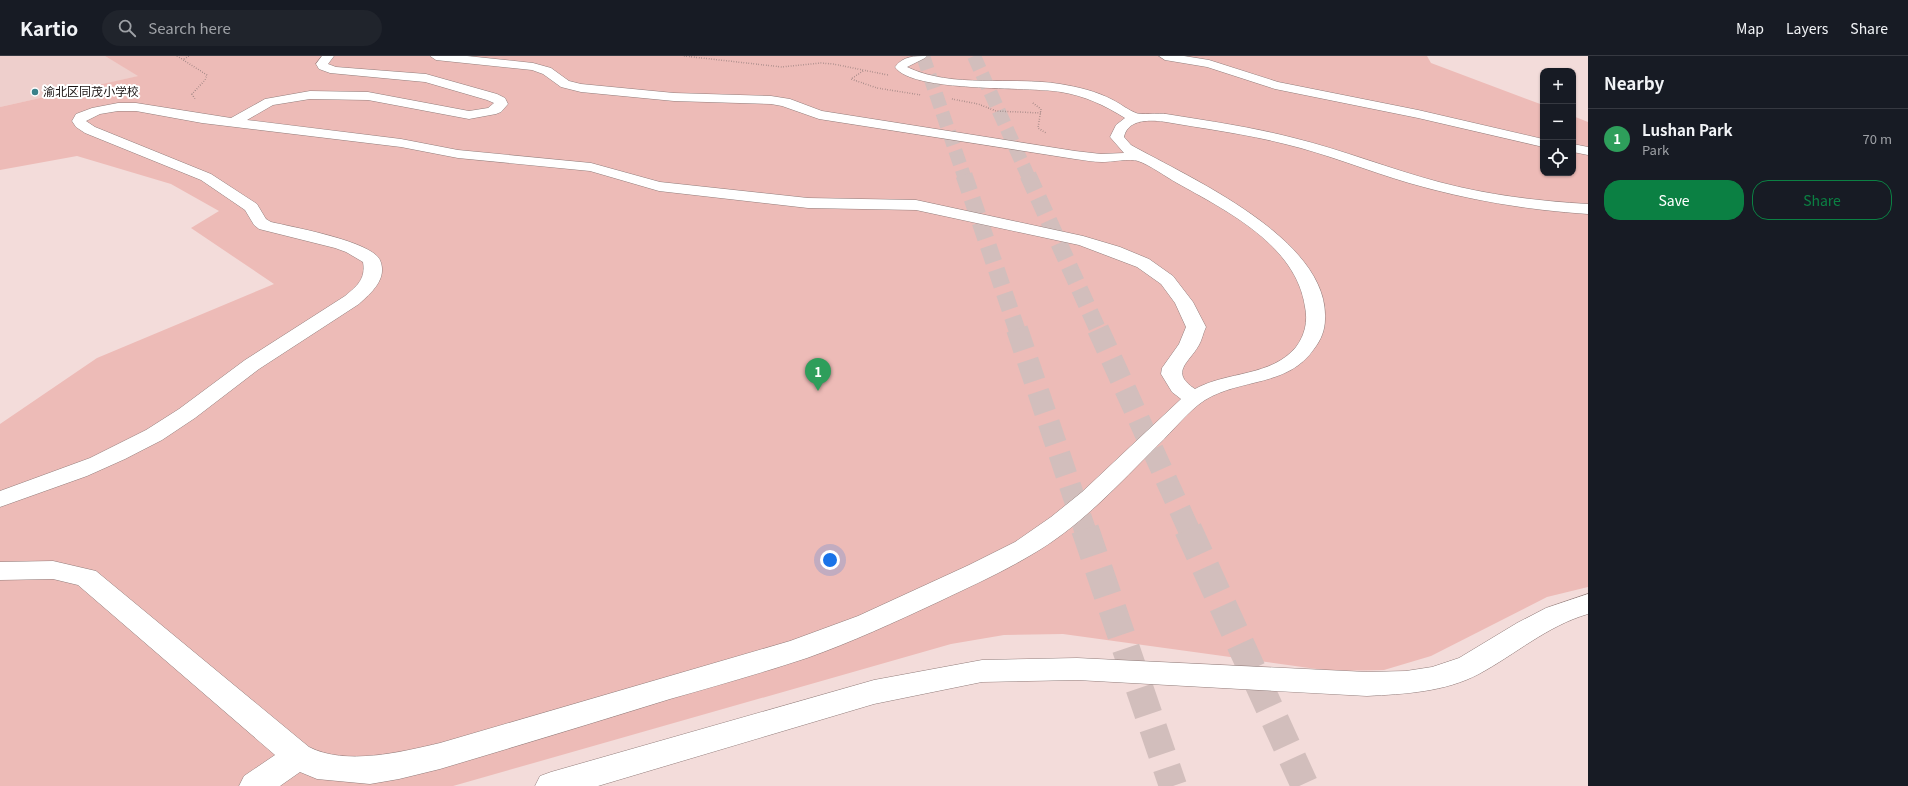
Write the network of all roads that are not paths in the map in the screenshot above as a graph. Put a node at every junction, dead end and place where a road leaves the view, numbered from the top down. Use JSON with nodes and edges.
{"nodes":[{"id":1,"x":328,"y":56,"type":"edge"},
{"id":2,"x":436,"y":56,"type":"edge"},
{"id":3,"x":922,"y":56,"type":"edge"},
{"id":4,"x":1165,"y":56,"type":"edge"},
{"id":5,"x":1136,"y":119,"type":"junction"},
{"id":6,"x":235,"y":122,"type":"junction"},
{"id":7,"x":1540,"y":142,"type":"edge"},
{"id":8,"x":1576,"y":149,"type":"edge"},
{"id":9,"x":1588,"y":151,"type":"edge"},
{"id":10,"x":1141,"y":156,"type":"junction"},
{"id":11,"x":1588,"y":209,"type":"edge"},
{"id":12,"x":1194,"y":398,"type":"junction"},
{"id":13,"x":0,"y":499,"type":"edge"},
{"id":14,"x":0,"y":571,"type":"edge"},
{"id":15,"x":1588,"y":604,"type":"edge"},
{"id":16,"x":298,"y":756,"type":"junction"},
{"id":17,"x":255,"y":786,"type":"edge"},
{"id":18,"x":551,"y":786,"type":"edge"}],
"edges":[{"from":1,"to":6,"type":"street"},
{"from":2,"to":10,"type":"street"},
{"from":3,"to":5,"type":"street"},
{"from":4,"to":7,"type":"street"},
{"from":5,"to":10,"type":"street"},
{"from":5,"to":11,"type":"street"},
{"from":6,"to":12,"type":"street"},
{"from":6,"to":13,"type":"street"},
{"from":8,"to":9,"type":"street"},
{"from":10,"to":12,"type":"street"},
{"from":12,"to":16,"type":"street"},
{"from":14,"to":16,"type":"street"},
{"from":15,"to":18,"type":"street"},
{"from":16,"to":17,"type":"street"}]}
